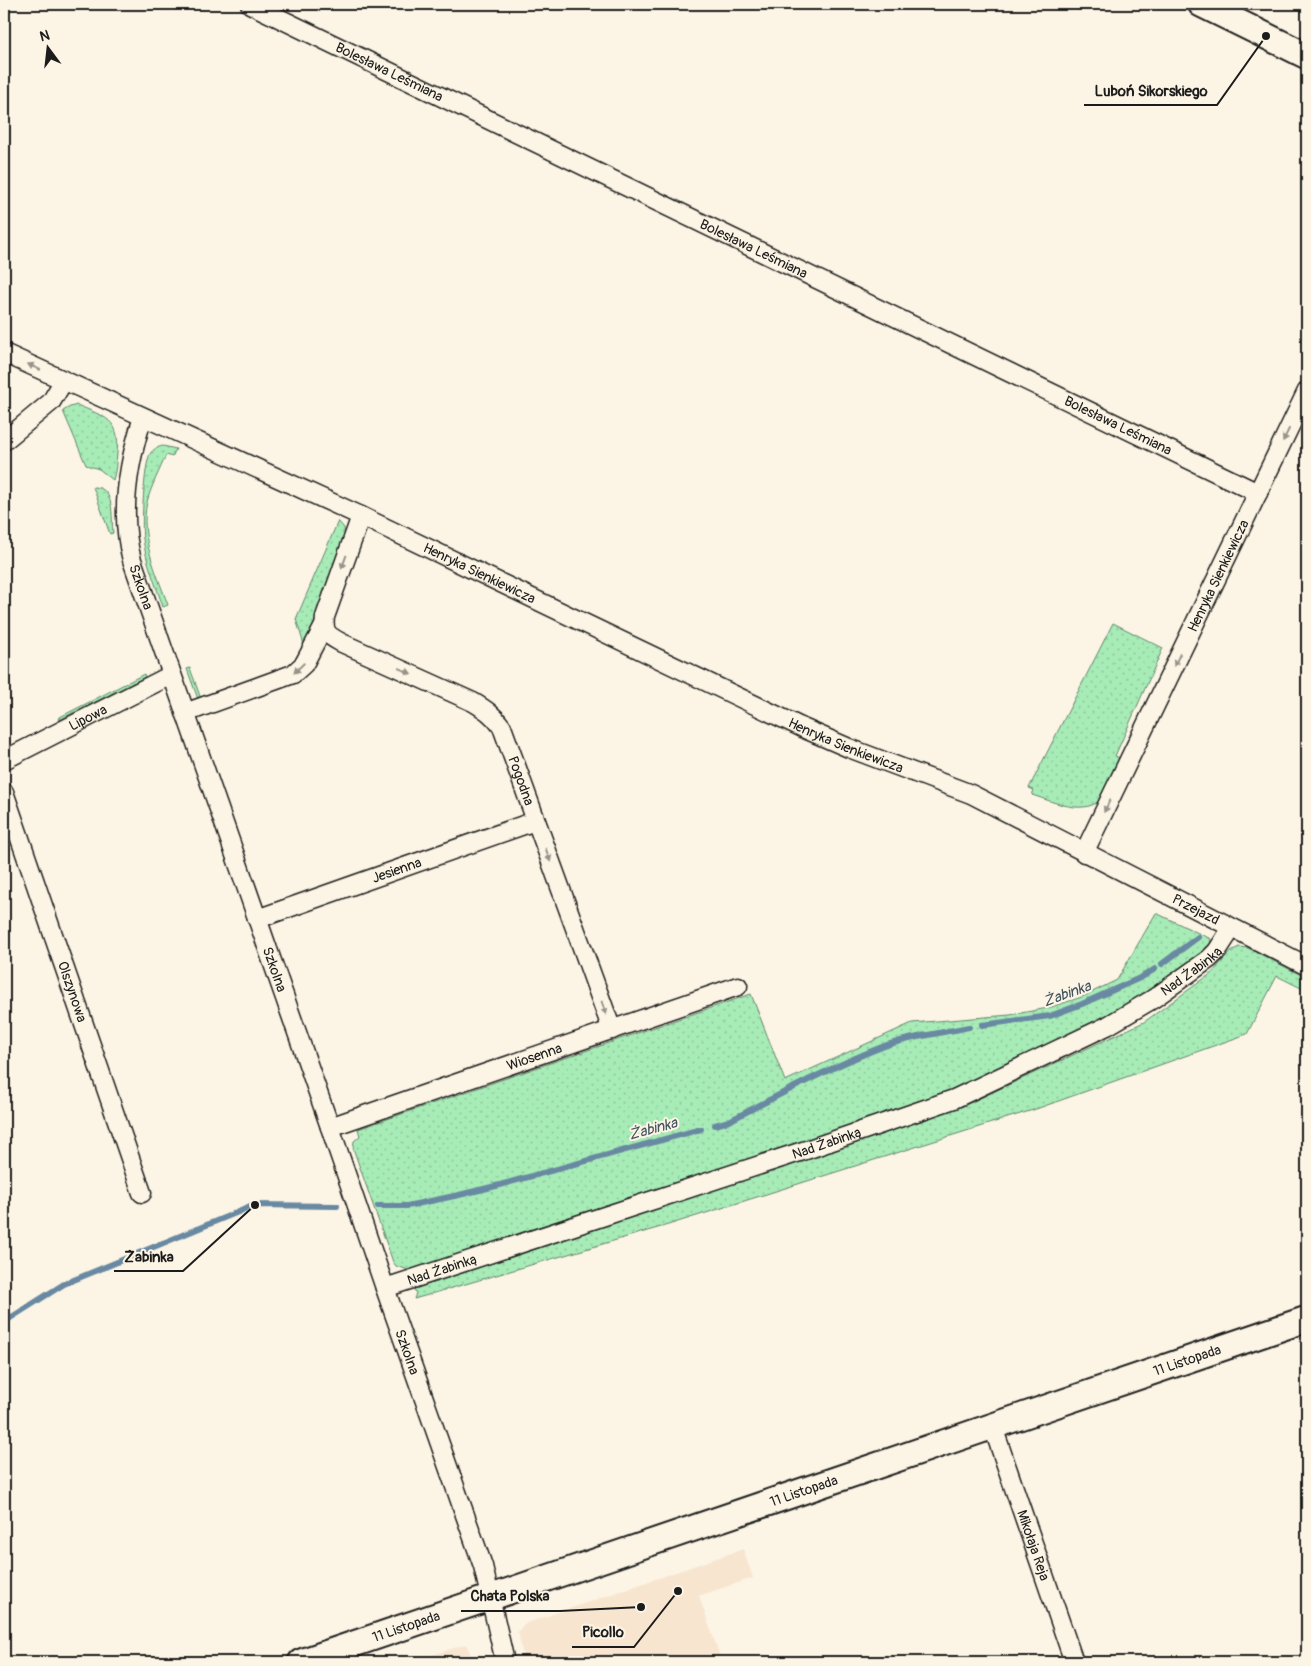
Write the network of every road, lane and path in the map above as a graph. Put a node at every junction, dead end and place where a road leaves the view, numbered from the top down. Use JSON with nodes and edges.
{"nodes":[{"id":1,"x":250,"y":4,"type":"edge"},
{"id":2,"x":1201,"y":4,"type":"edge"},
{"id":3,"x":1307,"y":56,"type":"edge"},
{"id":4,"x":4,"y":353,"type":"edge"},
{"id":5,"x":63,"y":382,"type":"junction"},
{"id":6,"x":1307,"y":391,"type":"edge"},
{"id":7,"x":143,"y":417,"type":"junction"},
{"id":8,"x":4,"y":441,"type":"edge"},
{"id":9,"x":1258,"y":493,"type":"junction"},
{"id":10,"x":361,"y":516,"type":"junction"},
{"id":11,"x":324,"y":626,"type":"junction"},
{"id":12,"x":171,"y":675,"type":"junction"},
{"id":13,"x":185,"y":713,"type":"junction"},
{"id":14,"x":4,"y":760,"type":"edge"},
{"id":15,"x":4,"y":792,"type":"edge"},
{"id":16,"x":535,"y":821,"type":"junction"},
{"id":17,"x":1084,"y":853,"type":"junction"},
{"id":18,"x":257,"y":919,"type":"junction"},
{"id":19,"x":1232,"y":928,"type":"junction"},
{"id":20,"x":1307,"y":966,"type":"edge"},
{"id":21,"x":738,"y":986,"type":"dead end"},
{"id":22,"x":612,"y":1030,"type":"junction"},
{"id":23,"x":330,"y":1127,"type":"junction"},
{"id":24,"x":142,"y":1193,"type":"dead end"},
{"id":25,"x":385,"y":1288,"type":"junction"},
{"id":26,"x":1307,"y":1319,"type":"edge"},
{"id":27,"x":993,"y":1427,"type":"junction"},
{"id":28,"x":490,"y":1599,"type":"junction"},
{"id":29,"x":301,"y":1662,"type":"edge"},
{"id":30,"x":505,"y":1662,"type":"edge"},
{"id":31,"x":1074,"y":1662,"type":"edge"}],
"edges":[{"from":1,"to":9,"type":"street","name":"Bolesława Leśmiana"},
{"from":2,"to":3,"type":"street"},
{"from":5,"to":4,"type":"street","one_way":true},
{"from":5,"to":7,"type":"street"},
{"from":5,"to":8,"type":"street"},
{"from":6,"to":9,"type":"street","name":"Henryka Sienkiewicza","one_way":true},
{"from":7,"to":10,"type":"street","name":"Henryka Sienkiewicza"},
{"from":7,"to":12,"type":"street","name":"Szkolna"},
{"from":9,"to":17,"type":"street","name":"Henryka Sienkiewicza","one_way":true},
{"from":10,"to":11,"type":"street","one_way":true},
{"from":10,"to":17,"type":"street","name":"Henryka Sienkiewicza"},
{"from":11,"to":13,"type":"street","one_way":true},
{"from":11,"to":16,"type":"street","name":"Pogodna","one_way":true},
{"from":12,"to":13,"type":"street","name":"Szkolna"},
{"from":12,"to":14,"type":"street","name":"Lipowa"},
{"from":13,"to":18,"type":"street","name":"Szkolna"},
{"from":15,"to":24,"type":"street","name":"Olszynowa"},
{"from":16,"to":18,"type":"street","name":"Jesienna"},
{"from":16,"to":22,"type":"street","name":"Pogodna","one_way":true},
{"from":17,"to":19,"type":"street","name":"Przejazd"},
{"from":18,"to":23,"type":"street","name":"Szkolna"},
{"from":19,"to":20,"type":"street","name":"Przejazd"},
{"from":19,"to":25,"type":"street","name":"Nad Żabinką"},
{"from":21,"to":22,"type":"street","name":"Wiosenna"},
{"from":22,"to":23,"type":"street","name":"Wiosenna"},
{"from":23,"to":25,"type":"street","name":"Szkolna"},
{"from":25,"to":28,"type":"street","name":"Szkolna"},
{"from":26,"to":27,"type":"street","name":"11 Listopada"},
{"from":27,"to":28,"type":"street","name":"11 Listopada"},
{"from":27,"to":31,"type":"street","name":"Mikołaja Reja"},
{"from":28,"to":29,"type":"street","name":"11 Listopada"},
{"from":28,"to":30,"type":"street","name":"Szkolna"}]}
